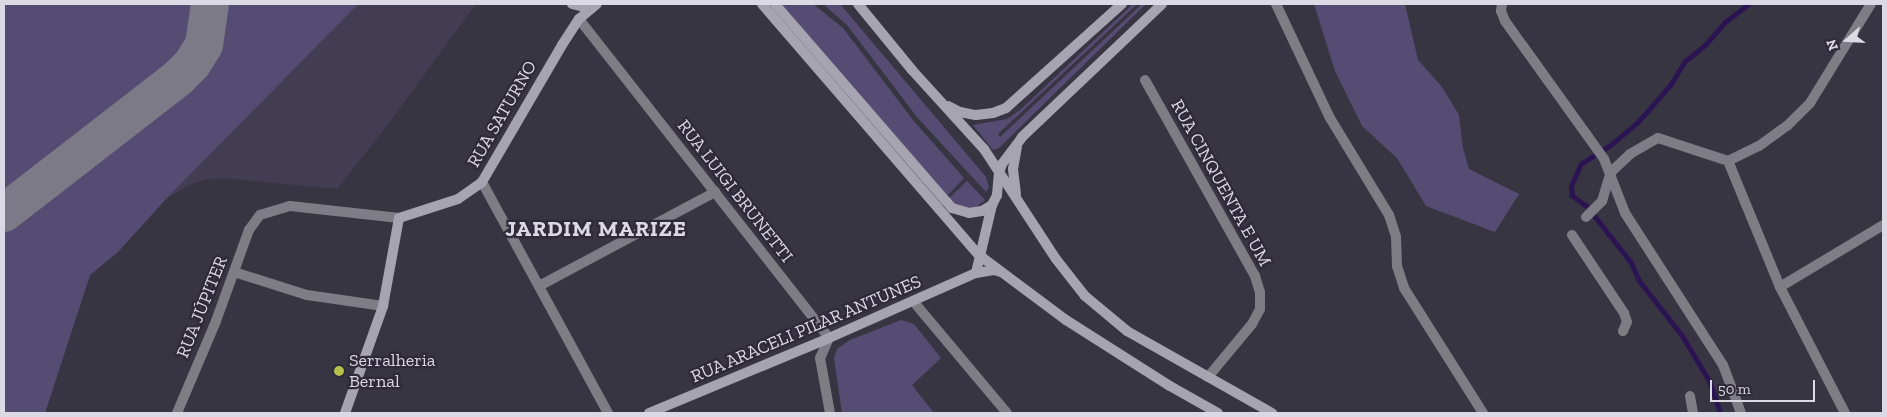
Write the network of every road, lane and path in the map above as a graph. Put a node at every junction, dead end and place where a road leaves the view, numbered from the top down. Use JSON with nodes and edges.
{"nodes":[{"id":1,"x":566,"y":4,"type":"edge"},
{"id":2,"x":572,"y":4,"type":"edge"},
{"id":3,"x":596,"y":4,"type":"edge"},
{"id":4,"x":762,"y":4,"type":"edge"},
{"id":5,"x":775,"y":4,"type":"edge"},
{"id":6,"x":858,"y":4,"type":"edge"},
{"id":7,"x":1122,"y":4,"type":"edge"},
{"id":8,"x":1162,"y":4,"type":"edge"},
{"id":9,"x":1276,"y":4,"type":"edge"},
{"id":10,"x":1502,"y":4,"type":"edge"},
{"id":11,"x":1871,"y":4,"type":"edge"},
{"id":12,"x":579,"y":19,"type":"junction"},
{"id":13,"x":1145,"y":80,"type":"dead end"},
{"id":14,"x":938,"y":100,"type":"junction"},
{"id":15,"x":1019,"y":141,"type":"junction"},
{"id":16,"x":1728,"y":162,"type":"junction"},
{"id":17,"x":1611,"y":172,"type":"junction"},
{"id":18,"x":999,"y":173,"type":"junction"},
{"id":19,"x":482,"y":182,"type":"junction"},
{"id":20,"x":716,"y":192,"type":"junction"},
{"id":21,"x":1017,"y":200,"type":"junction"},
{"id":22,"x":992,"y":205,"type":"junction"},
{"id":23,"x":260,"y":215,"type":"joint"},
{"id":24,"x":1586,"y":217,"type":"dead end"},
{"id":25,"x":399,"y":218,"type":"junction"},
{"id":26,"x":1883,"y":225,"type":"edge"},
{"id":27,"x":1572,"y":235,"type":"dead end"},
{"id":28,"x":980,"y":255,"type":"junction"},
{"id":29,"x":234,"y":272,"type":"junction"},
{"id":30,"x":976,"y":272,"type":"junction"},
{"id":31,"x":1004,"y":272,"type":"junction"},
{"id":32,"x":539,"y":286,"type":"junction"},
{"id":33,"x":1780,"y":287,"type":"junction"},
{"id":34,"x":913,"y":301,"type":"junction"},
{"id":35,"x":383,"y":306,"type":"junction"},
{"id":36,"x":1623,"y":331,"type":"dead end"},
{"id":37,"x":828,"y":338,"type":"junction"},
{"id":38,"x":1208,"y":377,"type":"junction"},
{"id":39,"x":1690,"y":396,"type":"dead end"},
{"id":40,"x":177,"y":413,"type":"edge"},
{"id":41,"x":345,"y":413,"type":"edge"},
{"id":42,"x":608,"y":413,"type":"edge"},
{"id":43,"x":649,"y":413,"type":"edge"},
{"id":44,"x":830,"y":413,"type":"edge"},
{"id":45,"x":1007,"y":413,"type":"edge"},
{"id":46,"x":1218,"y":413,"type":"edge"},
{"id":47,"x":1272,"y":413,"type":"edge"},
{"id":48,"x":1483,"y":413,"type":"edge"},
{"id":49,"x":1693,"y":413,"type":"edge"},
{"id":50,"x":1741,"y":413,"type":"edge"},
{"id":51,"x":1845,"y":413,"type":"edge"}],
"edges":[{"from":1,"to":12,"type":"main road","name":"RUA LUIGI BRUNETTI"},
{"from":2,"to":3,"type":"main road"},
{"from":3,"to":12,"type":"main road","name":"RUA SATURNO"},
{"from":4,"to":28,"type":"main road"},
{"from":5,"to":22,"type":"main road"},
{"from":6,"to":14,"type":"main road"},
{"from":7,"to":14,"type":"main road"},
{"from":8,"to":15,"type":"main road"},
{"from":9,"to":48,"type":"street"},
{"from":10,"to":17,"type":"street"},
{"from":11,"to":16,"type":"street"},
{"from":12,"to":19,"type":"main road","name":"RUA SATURNO"},
{"from":12,"to":20,"type":"street","name":"RUA LUIGI BRUNETTI"},
{"from":13,"to":38,"type":"street","name":"RUA CINQUENTA E UM"},
{"from":14,"to":18,"type":"main road"},
{"from":15,"to":18,"type":"main road"},
{"from":15,"to":21,"type":"main road"},
{"from":16,"to":17,"type":"street"},
{"from":16,"to":33,"type":"street"},
{"from":17,"to":24,"type":"street"},
{"from":17,"to":50,"type":"street"},
{"from":18,"to":21,"type":"main road"},
{"from":18,"to":22,"type":"main road"},
{"from":19,"to":25,"type":"main road","name":"RUA SATURNO"},
{"from":19,"to":32,"type":"street"},
{"from":20,"to":32,"type":"street"},
{"from":20,"to":37,"type":"street","name":"RUA LUIGI BRUNETTI"},
{"from":21,"to":38,"type":"main road"},
{"from":22,"to":28,"type":"main road"},
{"from":23,"to":25,"type":"street","name":"RUA SATURNO"},
{"from":23,"to":29,"type":"street","name":"RUA JÚPITER"},
{"from":25,"to":35,"type":"main road"},
{"from":26,"to":33,"type":"street"},
{"from":27,"to":36,"type":"street"},
{"from":28,"to":30,"type":"main road"},
{"from":28,"to":31,"type":"main road"},
{"from":29,"to":35,"type":"street"},
{"from":29,"to":40,"type":"street","name":"RUA JÚPITER"},
{"from":30,"to":31,"type":"main road","name":"RUA ARACELI PILAR ANTUNES"},
{"from":30,"to":34,"type":"main road","name":"RUA ARACELI PILAR ANTUNES"},
{"from":31,"to":46,"type":"main road"},
{"from":32,"to":42,"type":"street"},
{"from":33,"to":51,"type":"street"},
{"from":34,"to":37,"type":"main road","name":"RUA ARACELI PILAR ANTUNES"},
{"from":34,"to":45,"type":"street"},
{"from":35,"to":41,"type":"main road"},
{"from":37,"to":43,"type":"main road","name":"RUA ARACELI PILAR ANTUNES"},
{"from":37,"to":44,"type":"street"},
{"from":38,"to":47,"type":"main road"},
{"from":39,"to":49,"type":"street"}]}
